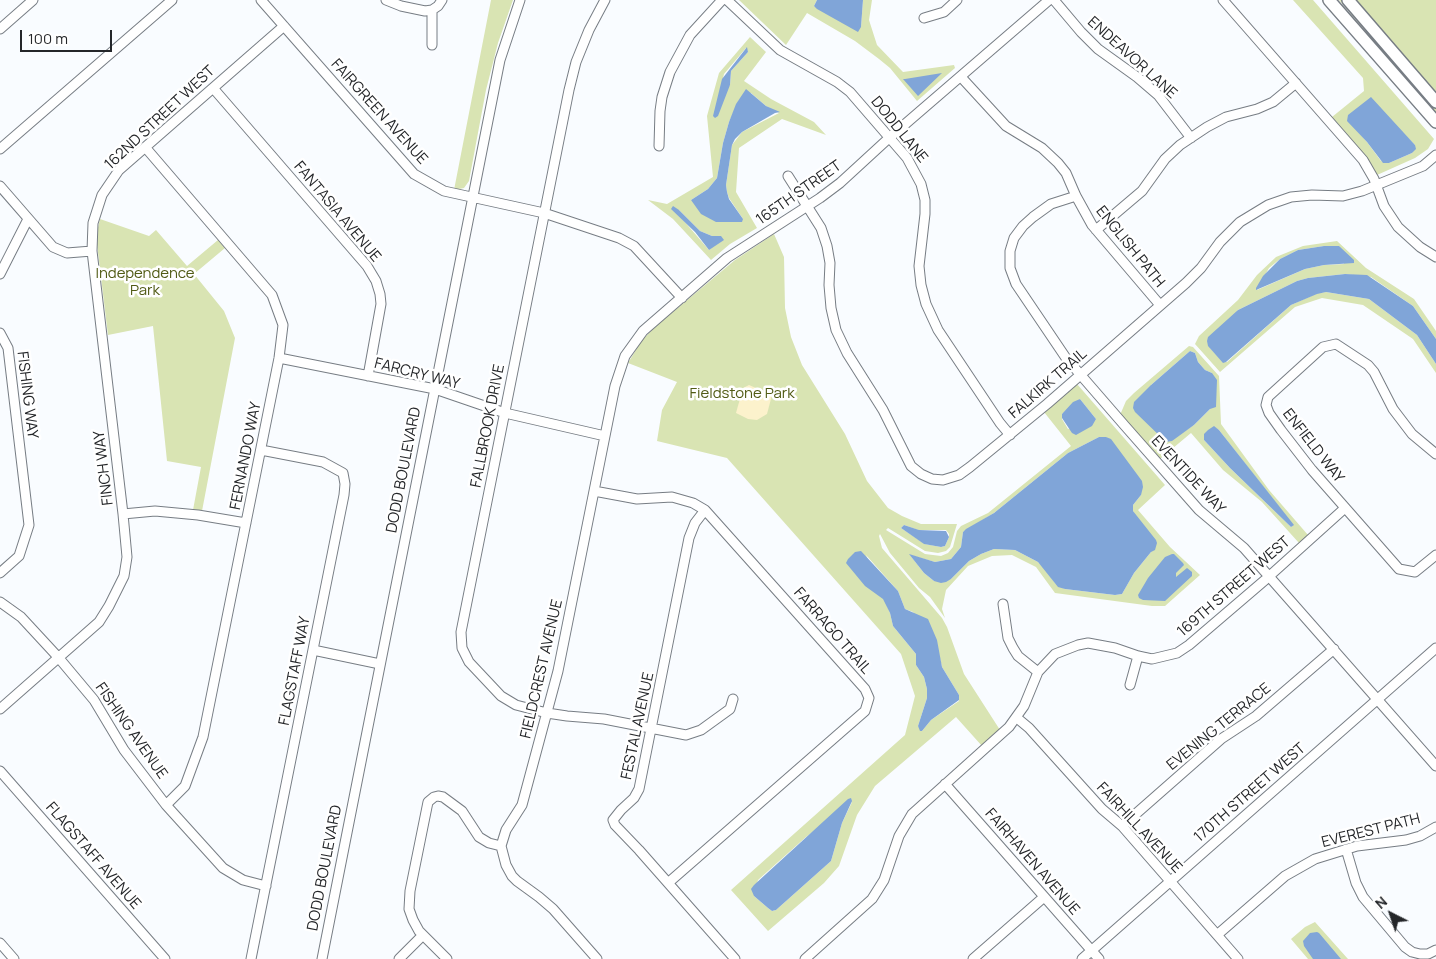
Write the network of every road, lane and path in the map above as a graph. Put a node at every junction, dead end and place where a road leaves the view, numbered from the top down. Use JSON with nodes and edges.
{"nodes":[{"id":1,"x":34,"y":0,"type":"edge"},
{"id":2,"x":172,"y":0,"type":"edge"},
{"id":3,"x":261,"y":0,"type":"edge"},
{"id":4,"x":386,"y":0,"type":"edge"},
{"id":5,"x":442,"y":0,"type":"edge"},
{"id":6,"x":520,"y":0,"type":"edge"},
{"id":7,"x":604,"y":0,"type":"edge"},
{"id":8,"x":722,"y":0,"type":"edge"},
{"id":9,"x":727,"y":0,"type":"edge"},
{"id":10,"x":957,"y":0,"type":"edge"},
{"id":11,"x":1049,"y":0,"type":"edge"},
{"id":12,"x":1054,"y":0,"type":"edge"},
{"id":13,"x":1223,"y":0,"type":"edge"},
{"id":14,"x":1329,"y":0,"type":"edge"},
{"id":15,"x":1348,"y":0,"type":"edge"},
{"id":16,"x":432,"y":10,"type":"junction"},
{"id":17,"x":924,"y":18,"type":"dead end"},
{"id":18,"x":284,"y":26,"type":"junction"},
{"id":19,"x":0,"y":29,"type":"edge"},
{"id":20,"x":432,"y":45,"type":"dead end"},
{"id":21,"x":961,"y":77,"type":"junction"},
{"id":22,"x":1296,"y":83,"type":"junction"},
{"id":23,"x":213,"y":88,"type":"junction"},
{"id":24,"x":1436,"y":102,"type":"edge"},
{"id":25,"x":1436,"y":122,"type":"edge"},
{"id":26,"x":890,"y":138,"type":"junction"},
{"id":27,"x":1191,"y":138,"type":"junction"},
{"id":28,"x":659,"y":146,"type":"dead end"},
{"id":29,"x":145,"y":147,"type":"junction"},
{"id":30,"x":0,"y":149,"type":"edge"},
{"id":31,"x":1436,"y":154,"type":"edge"},
{"id":32,"x":788,"y":176,"type":"dead end"},
{"id":33,"x":1376,"y":185,"type":"junction"},
{"id":34,"x":0,"y":186,"type":"edge"},
{"id":35,"x":1076,"y":196,"type":"junction"},
{"id":36,"x":472,"y":198,"type":"junction"},
{"id":37,"x":808,"y":206,"type":"junction"},
{"id":38,"x":544,"y":213,"type":"junction"},
{"id":39,"x":28,"y":219,"type":"junction"},
{"id":40,"x":1096,"y":230,"type":"junction"},
{"id":41,"x":92,"y":251,"type":"junction"},
{"id":42,"x":1436,"y":257,"type":"edge"},
{"id":43,"x":0,"y":274,"type":"edge"},
{"id":44,"x":682,"y":298,"type":"junction"},
{"id":45,"x":1160,"y":305,"type":"junction"},
{"id":46,"x":0,"y":333,"type":"edge"},
{"id":47,"x":630,"y":347,"type":"joint"},
{"id":48,"x":279,"y":358,"type":"junction"},
{"id":49,"x":1080,"y":375,"type":"junction"},
{"id":50,"x":368,"y":376,"type":"junction"},
{"id":51,"x":434,"y":389,"type":"junction"},
{"id":52,"x":505,"y":413,"type":"junction"},
{"id":53,"x":1010,"y":435,"type":"junction"},
{"id":54,"x":605,"y":436,"type":"junction"},
{"id":55,"x":261,"y":450,"type":"junction"},
{"id":56,"x":1436,"y":454,"type":"edge"},
{"id":57,"x":594,"y":491,"type":"junction"},
{"id":58,"x":1345,"y":508,"type":"junction"},
{"id":59,"x":705,"y":510,"type":"junction"},
{"id":60,"x":123,"y":514,"type":"junction"},
{"id":61,"x":246,"y":523,"type":"junction"},
{"id":62,"x":1436,"y":555,"type":"edge"},
{"id":63,"x":0,"y":573,"type":"edge"},
{"id":64,"x":1269,"y":576,"type":"junction"},
{"id":65,"x":0,"y":602,"type":"edge"},
{"id":66,"x":1003,"y":604,"type":"dead end"},
{"id":67,"x":1436,"y":648,"type":"edge"},
{"id":68,"x":1334,"y":649,"type":"junction"},
{"id":69,"x":313,"y":650,"type":"junction"},
{"id":70,"x":1138,"y":656,"type":"junction"},
{"id":71,"x":58,"y":657,"type":"junction"},
{"id":72,"x":380,"y":664,"type":"junction"},
{"id":73,"x":1038,"y":672,"type":"junction"},
{"id":74,"x":1130,"y":685,"type":"dead end"},
{"id":75,"x":733,"y":699,"type":"dead end"},
{"id":76,"x":1378,"y":699,"type":"junction"},
{"id":77,"x":0,"y":709,"type":"edge"},
{"id":78,"x":547,"y":713,"type":"junction"},
{"id":79,"x":1017,"y":718,"type":"junction"},
{"id":80,"x":652,"y":728,"type":"junction"},
{"id":81,"x":1436,"y":766,"type":"edge"},
{"id":82,"x":0,"y":771,"type":"edge"},
{"id":83,"x":945,"y":784,"type":"junction"},
{"id":84,"x":166,"y":805,"type":"junction"},
{"id":85,"x":1122,"y":826,"type":"junction"},
{"id":86,"x":1436,"y":828,"type":"edge"},
{"id":87,"x":501,"y":846,"type":"junction"},
{"id":88,"x":1346,"y":848,"type":"junction"},
{"id":89,"x":1170,"y":881,"type":"junction"},
{"id":90,"x":668,"y":883,"type":"junction"},
{"id":91,"x":266,"y":886,"type":"junction"},
{"id":92,"x":1044,"y":897,"type":"junction"},
{"id":93,"x":423,"y":935,"type":"junction"},
{"id":94,"x":1217,"y":935,"type":"junction"},
{"id":95,"x":0,"y":943,"type":"edge"},
{"id":96,"x":1436,"y":950,"type":"edge"},
{"id":97,"x":1092,"y":951,"type":"junction"},
{"id":98,"x":14,"y":959,"type":"edge"},
{"id":99,"x":165,"y":959,"type":"edge"},
{"id":100,"x":251,"y":959,"type":"edge"},
{"id":101,"x":321,"y":959,"type":"edge"},
{"id":102,"x":400,"y":959,"type":"edge"},
{"id":103,"x":447,"y":959,"type":"edge"},
{"id":104,"x":597,"y":959,"type":"edge"},
{"id":105,"x":735,"y":959,"type":"edge"},
{"id":106,"x":805,"y":959,"type":"edge"},
{"id":107,"x":973,"y":959,"type":"edge"},
{"id":108,"x":1082,"y":959,"type":"edge"},
{"id":109,"x":1099,"y":959,"type":"edge"},
{"id":110,"x":1238,"y":959,"type":"edge"}],
"edges":[{"from":1,"to":19,"type":"street"},
{"from":2,"to":30,"type":"street"},
{"from":3,"to":18,"type":"street","name":"FAIRGREEN AVENUE"},
{"from":4,"to":16,"type":"street"},
{"from":5,"to":16,"type":"street"},
{"from":6,"to":36,"type":"street","name":"DODD BOULEVARD"},
{"from":7,"to":38,"type":"street","name":"FALLBROOK DRIVE"},
{"from":8,"to":28,"type":"street"},
{"from":9,"to":26,"type":"street","name":"DODD LANE"},
{"from":10,"to":17,"type":"street"},
{"from":11,"to":21,"type":"street","name":"165TH STREET"},
{"from":12,"to":27,"type":"street","name":"ENDEAVOR LANE"},
{"from":13,"to":22,"type":"street"},
{"from":14,"to":25,"type":"main road"},
{"from":15,"to":24,"type":"main road"},
{"from":16,"to":20,"type":"street"},
{"from":18,"to":23,"type":"street","name":"162ND STREET WEST"},
{"from":18,"to":36,"type":"street","name":"FAIRGREEN AVENUE"},
{"from":21,"to":26,"type":"street","name":"165TH STREET"},
{"from":21,"to":35,"type":"street","name":"ENGLISH PATH"},
{"from":22,"to":27,"type":"street"},
{"from":22,"to":33,"type":"street"},
{"from":23,"to":29,"type":"street","name":"162ND STREET WEST"},
{"from":23,"to":50,"type":"street","name":"FANTASIA AVENUE"},
{"from":26,"to":37,"type":"street","name":"165TH STREET"},
{"from":26,"to":53,"type":"street","name":"DODD LANE"},
{"from":27,"to":40,"type":"street"},
{"from":29,"to":41,"type":"street","name":"162ND STREET WEST"},
{"from":29,"to":48,"type":"street","name":"FERNANDO WAY"},
{"from":31,"to":33,"type":"street","name":"FALKIRK TRAIL"},
{"from":32,"to":37,"type":"street","name":"FALKIRK TRAIL"},
{"from":33,"to":42,"type":"street"},
{"from":33,"to":45,"type":"street","name":"FALKIRK TRAIL"},
{"from":34,"to":39,"type":"street"},
{"from":35,"to":40,"type":"street","name":"ENGLISH PATH"},
{"from":35,"to":49,"type":"street","name":"EVENTIDE WAY"},
{"from":36,"to":38,"type":"street","name":"FAIRGREEN AVENUE"},
{"from":36,"to":51,"type":"street","name":"DODD BOULEVARD"},
{"from":37,"to":44,"type":"street","name":"165TH STREET"},
{"from":37,"to":53,"type":"street","name":"FALKIRK TRAIL"},
{"from":38,"to":44,"type":"street","name":"FAIRGREEN AVENUE"},
{"from":38,"to":52,"type":"street","name":"FALLBROOK DRIVE"},
{"from":39,"to":41,"type":"street"},
{"from":39,"to":43,"type":"street"},
{"from":40,"to":45,"type":"street","name":"ENGLISH PATH"},
{"from":41,"to":60,"type":"street","name":"FINCH WAY"},
{"from":44,"to":47,"type":"street","name":"165TH STREET"},
{"from":45,"to":49,"type":"street","name":"FALKIRK TRAIL"},
{"from":46,"to":63,"type":"street","name":"FISHING WAY"},
{"from":47,"to":54,"type":"street","name":"FIELDCREST AVENUE"},
{"from":48,"to":50,"type":"street","name":"FARCRY WAY"},
{"from":48,"to":55,"type":"street","name":"FERNANDO WAY"},
{"from":49,"to":53,"type":"street","name":"FALKIRK TRAIL"},
{"from":49,"to":64,"type":"street","name":"EVENTIDE WAY"},
{"from":50,"to":51,"type":"street","name":"FARCRY WAY"},
{"from":51,"to":52,"type":"street","name":"FARCRY WAY"},
{"from":51,"to":72,"type":"street","name":"DODD BOULEVARD"},
{"from":52,"to":54,"type":"street","name":"FARCRY WAY"},
{"from":52,"to":78,"type":"street","name":"FALLBROOK DRIVE"},
{"from":54,"to":57,"type":"street","name":"FIELDCREST AVENUE"},
{"from":55,"to":61,"type":"street","name":"FERNANDO WAY"},
{"from":55,"to":69,"type":"street","name":"FLAGSTAFF WAY"},
{"from":56,"to":58,"type":"street","name":"ENFIELD WAY"},
{"from":57,"to":59,"type":"street","name":"FARRAGO TRAIL"},
{"from":57,"to":78,"type":"street","name":"FIELDCREST AVENUE"},
{"from":58,"to":62,"type":"street"},
{"from":58,"to":64,"type":"street","name":"169TH STREET WEST"},
{"from":59,"to":80,"type":"street","name":"FESTAL AVENUE"},
{"from":59,"to":90,"type":"street","name":"FARRAGO TRAIL"},
{"from":60,"to":61,"type":"street"},
{"from":60,"to":71,"type":"street","name":"FINCH WAY"},
{"from":61,"to":84,"type":"street","name":"FERNANDO WAY"},
{"from":64,"to":68,"type":"street","name":"EVENTIDE WAY"},
{"from":64,"to":70,"type":"street","name":"169TH STREET WEST"},
{"from":65,"to":71,"type":"street","name":"FISHING AVENUE"},
{"from":66,"to":73,"type":"street"},
{"from":67,"to":76,"type":"street","name":"170TH STREET WEST"},
{"from":68,"to":76,"type":"street","name":"EVENTIDE WAY"},
{"from":68,"to":85,"type":"street","name":"EVENING TERRACE"},
{"from":69,"to":72,"type":"street"},
{"from":69,"to":91,"type":"street","name":"FLAGSTAFF WAY"},
{"from":70,"to":73,"type":"street","name":"169TH STREET WEST"},
{"from":70,"to":74,"type":"street"},
{"from":71,"to":77,"type":"street","name":"FINCH WAY"},
{"from":71,"to":84,"type":"street","name":"FISHING AVENUE"},
{"from":72,"to":101,"type":"street","name":"DODD BOULEVARD"},
{"from":73,"to":79,"type":"street","name":"169TH STREET WEST"},
{"from":75,"to":80,"type":"street","name":"FALLBROOK DRIVE"},
{"from":76,"to":81,"type":"street","name":"EVENTIDE WAY"},
{"from":76,"to":89,"type":"street","name":"170TH STREET WEST"},
{"from":78,"to":80,"type":"street","name":"FALLBROOK DRIVE"},
{"from":78,"to":87,"type":"street","name":"FIELDCREST AVENUE"},
{"from":79,"to":83,"type":"street","name":"169TH STREET WEST"},
{"from":79,"to":85,"type":"street","name":"FAIRHILL AVENUE"},
{"from":80,"to":90,"type":"street","name":"FESTAL AVENUE"},
{"from":82,"to":99,"type":"street","name":"FLAGSTAFF AVENUE"},
{"from":83,"to":92,"type":"street","name":"FAIRHAVEN AVENUE"},
{"from":83,"to":106,"type":"street","name":"169TH STREET WEST"},
{"from":84,"to":91,"type":"street","name":"FISHING AVENUE"},
{"from":85,"to":89,"type":"street","name":"FAIRHILL AVENUE"},
{"from":86,"to":88,"type":"street","name":"EVEREST PATH"},
{"from":87,"to":93,"type":"street"},
{"from":87,"to":104,"type":"street"},
{"from":88,"to":94,"type":"street","name":"EVEREST PATH"},
{"from":88,"to":96,"type":"street"},
{"from":89,"to":94,"type":"street","name":"FAIRHILL AVENUE"},
{"from":89,"to":97,"type":"street","name":"170TH STREET WEST"},
{"from":90,"to":105,"type":"street","name":"FESTAL AVENUE"},
{"from":91,"to":100,"type":"street","name":"FLAGSTAFF WAY"},
{"from":92,"to":97,"type":"street","name":"FAIRHAVEN AVENUE"},
{"from":92,"to":107,"type":"street"},
{"from":93,"to":102,"type":"street"},
{"from":93,"to":103,"type":"street"},
{"from":94,"to":110,"type":"street","name":"FAIRHILL AVENUE"},
{"from":95,"to":98,"type":"street"},
{"from":97,"to":108,"type":"street","name":"170TH STREET WEST"},
{"from":97,"to":109,"type":"street","name":"FAIRHAVEN AVENUE"}]}
